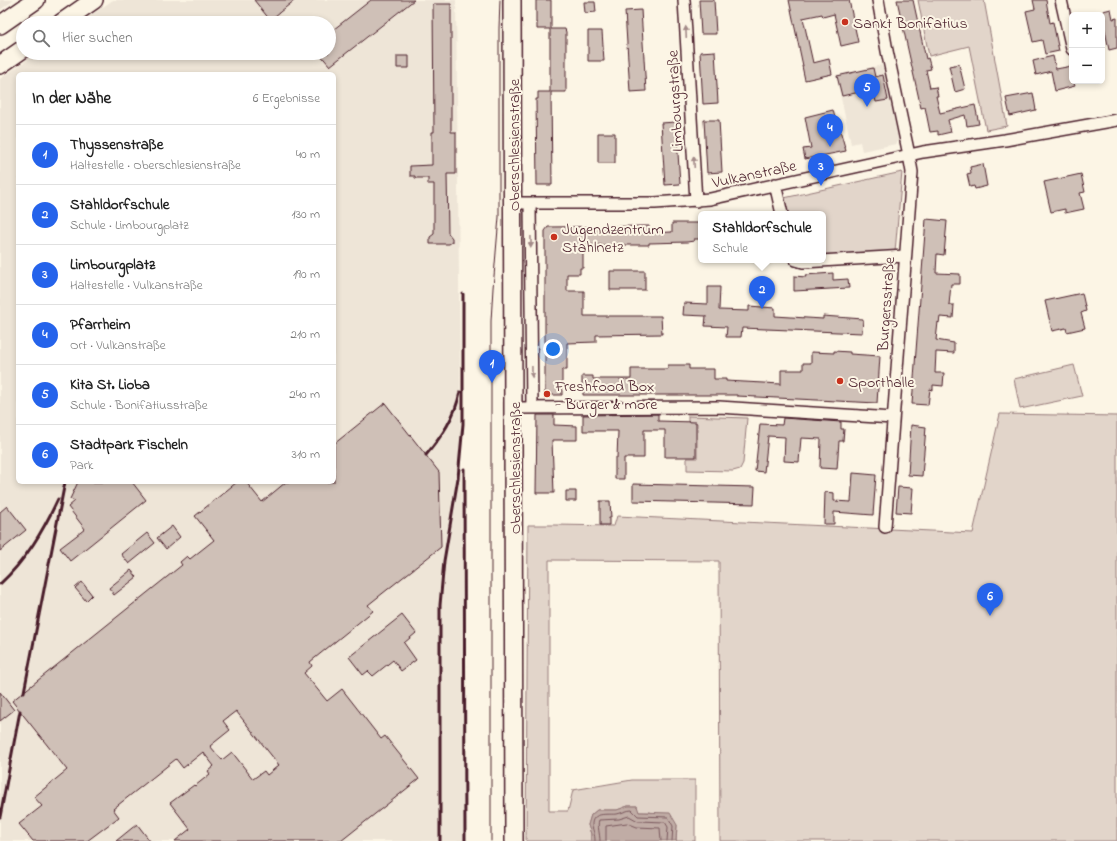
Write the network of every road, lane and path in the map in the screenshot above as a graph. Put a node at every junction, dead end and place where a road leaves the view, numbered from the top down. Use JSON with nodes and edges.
{"nodes":[{"id":1,"x":36,"y":0,"type":"edge"},
{"id":2,"x":94,"y":0,"type":"edge"},
{"id":3,"x":512,"y":0,"type":"edge"},
{"id":4,"x":684,"y":0,"type":"edge"},
{"id":5,"x":878,"y":0,"type":"edge"},
{"id":6,"x":1061,"y":0,"type":"edge"},
{"id":7,"x":70,"y":16,"type":"edge"},
{"id":8,"x":0,"y":25,"type":"edge"},
{"id":9,"x":1072,"y":48,"type":"edge"},
{"id":10,"x":16,"y":54,"type":"edge"},
{"id":11,"x":0,"y":65,"type":"edge"},
{"id":12,"x":1117,"y":120,"type":"edge"},
{"id":13,"x":910,"y":155,"type":"junction"},
{"id":14,"x":776,"y":184,"type":"junction"},
{"id":15,"x":696,"y":200,"type":"junction"},
{"id":16,"x":513,"y":203,"type":"junction"},
{"id":17,"x":530,"y":203,"type":"junction"},
{"id":18,"x":781,"y":211,"type":"edge"},
{"id":19,"x":905,"y":256,"type":"junction"},
{"id":20,"x":826,"y":261,"type":"edge"},
{"id":21,"x":513,"y":408,"type":"junction"},
{"id":22,"x":532,"y":408,"type":"junction"},
{"id":23,"x":893,"y":418,"type":"junction"},
{"id":24,"x":885,"y":527,"type":"dead end"},
{"id":25,"x":514,"y":841,"type":"edge"}],
"edges":[{"from":1,"to":8,"type":"main road"},
{"from":2,"to":7,"type":"main road"},
{"from":3,"to":16,"type":"main road","name":"Oberschlesienstraße"},
{"from":15,"to":4,"type":"street","name":"Limbourgstraße","one_way":true},
{"from":5,"to":13,"type":"street","name":"Burgersstraße"},
{"from":6,"to":9,"type":"street"},
{"from":10,"to":11,"type":"main road"},
{"from":12,"to":13,"type":"street","name":"Vulkanstraße"},
{"from":13,"to":14,"type":"street","name":"Vulkanstraße"},
{"from":13,"to":19,"type":"street","name":"Burgersstraße"},
{"from":14,"to":15,"type":"street","name":"Vulkanstraße"},
{"from":14,"to":18,"type":"street"},
{"from":15,"to":17,"type":"street","name":"Vulkanstraße"},
{"from":16,"to":17,"type":"street","name":"Vulkanstraße"},
{"from":16,"to":21,"type":"main road","name":"Oberschlesienstraße"},
{"from":17,"to":22,"type":"street","name":"Oberschlesienstraße","one_way":true},
{"from":19,"to":20,"type":"street"},
{"from":19,"to":23,"type":"street","name":"Burgersstraße"},
{"from":21,"to":22,"type":"street"},
{"from":21,"to":25,"type":"main road","name":"Oberschlesienstraße"},
{"from":22,"to":23,"type":"street"},
{"from":23,"to":24,"type":"street","name":"Burgersstraße"}]}
